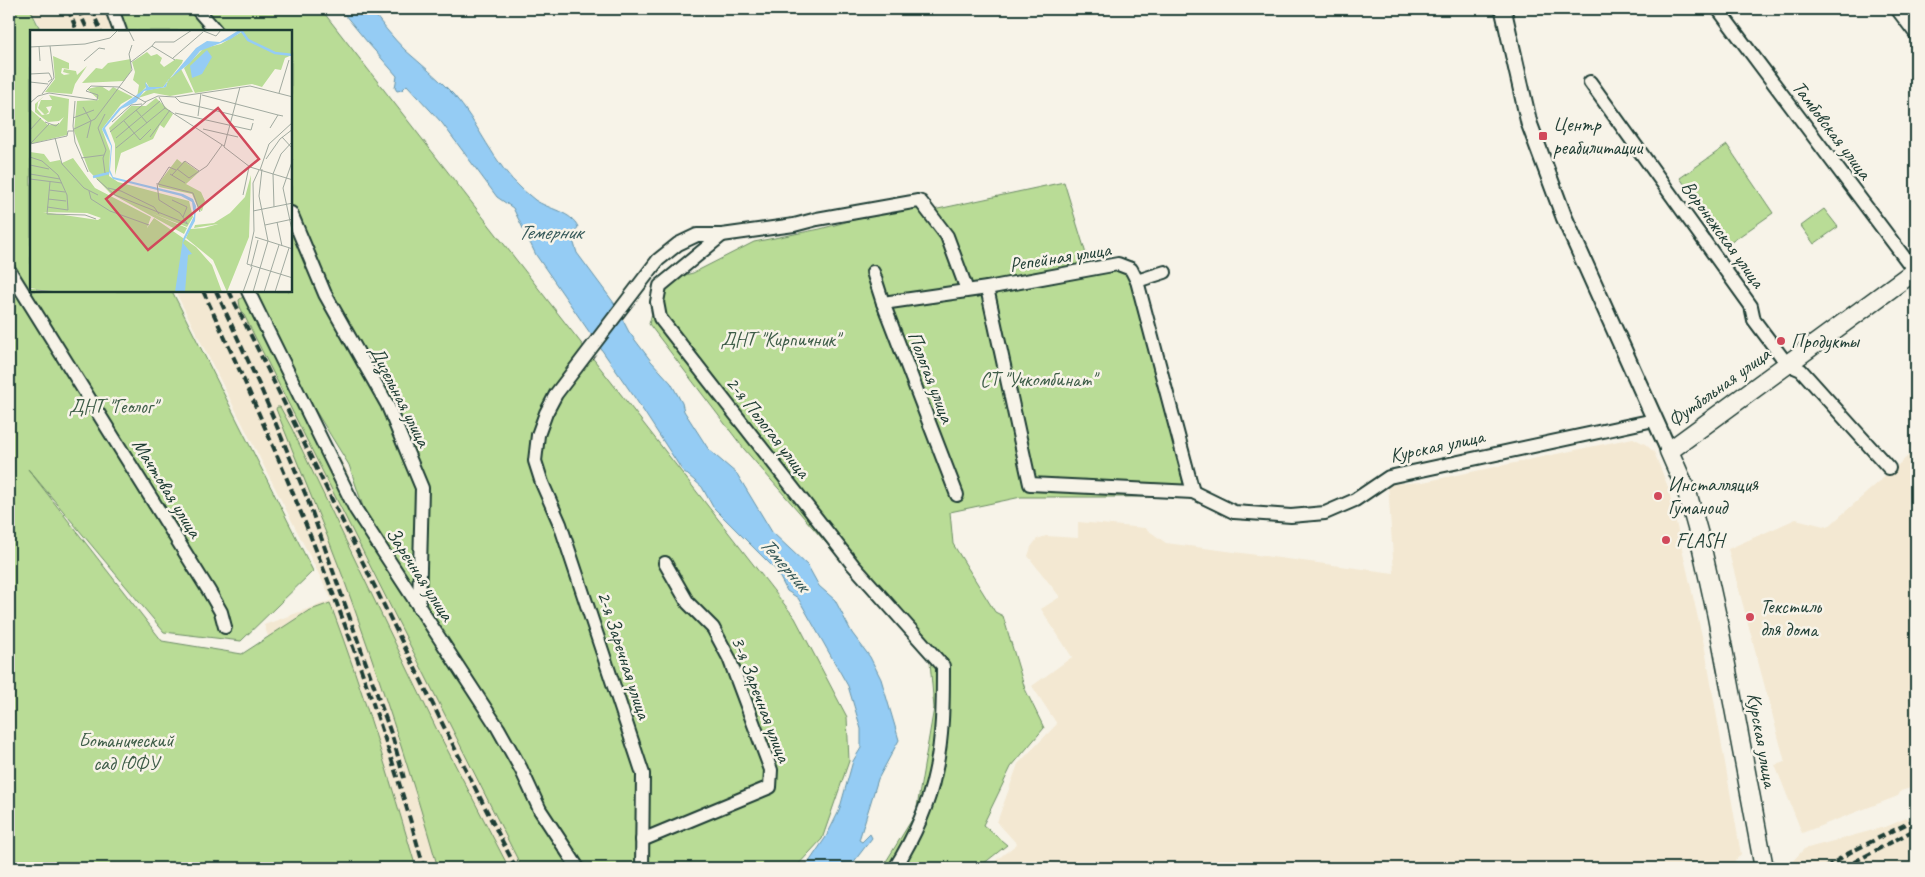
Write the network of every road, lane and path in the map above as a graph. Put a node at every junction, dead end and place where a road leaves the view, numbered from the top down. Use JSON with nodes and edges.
{"nodes":[{"id":1,"x":112,"y":9,"type":"edge"},
{"id":2,"x":197,"y":9,"type":"edge"},
{"id":3,"x":1503,"y":9,"type":"edge"},
{"id":4,"x":1718,"y":9,"type":"edge"},
{"id":5,"x":1897,"y":9,"type":"edge"},
{"id":6,"x":120,"y":30,"type":"edge"},
{"id":7,"x":215,"y":30,"type":"edge"},
{"id":8,"x":1916,"y":34,"type":"edge"},
{"id":9,"x":1590,"y":82,"type":"dead end"},
{"id":10,"x":292,"y":215,"type":"edge"},
{"id":11,"x":722,"y":235,"type":"junction"},
{"id":12,"x":9,"y":270,"type":"edge"},
{"id":13,"x":873,"y":272,"type":"dead end"},
{"id":14,"x":1165,"y":272,"type":"dead end"},
{"id":15,"x":1916,"y":272,"type":"edge"},
{"id":16,"x":1138,"y":280,"type":"junction"},
{"id":17,"x":987,"y":288,"type":"junction"},
{"id":18,"x":967,"y":290,"type":"junction"},
{"id":19,"x":248,"y":292,"type":"edge"},
{"id":20,"x":883,"y":303,"type":"junction"},
{"id":21,"x":1787,"y":364,"type":"junction"},
{"id":22,"x":1654,"y":420,"type":"junction"},
{"id":23,"x":1669,"y":451,"type":"junction"},
{"id":24,"x":1889,"y":468,"type":"dead end"},
{"id":25,"x":1193,"y":492,"type":"junction"},
{"id":26,"x":956,"y":495,"type":"dead end"},
{"id":27,"x":665,"y":563,"type":"dead end"},
{"id":28,"x":419,"y":608,"type":"junction"},
{"id":29,"x":225,"y":627,"type":"dead end"},
{"id":30,"x":642,"y":840,"type":"junction"},
{"id":31,"x":1760,"y":865,"type":"edge"},
{"id":32,"x":578,"y":868,"type":"edge"},
{"id":33,"x":642,"y":868,"type":"edge"},
{"id":34,"x":896,"y":868,"type":"edge"}],
"edges":[{"from":1,"to":6,"type":"street"},
{"from":2,"to":7,"type":"street"},
{"from":3,"to":22,"type":"street","name":"Курская улица"},
{"from":4,"to":15,"type":"street","name":"Тамбовская улица"},
{"from":5,"to":8,"type":"street"},
{"from":9,"to":21,"type":"street","name":"Воронежская улица"},
{"from":10,"to":28,"type":"street","name":"Дизельная улица"},
{"from":11,"to":18,"type":"street"},
{"from":11,"to":30,"type":"street","name":"2-я Заречная улица"},
{"from":11,"to":34,"type":"street","name":"2-я Пологая улица"},
{"from":12,"to":29,"type":"street","name":"Мачтовая улица"},
{"from":13,"to":20,"type":"street","name":"Пологая улица"},
{"from":14,"to":16,"type":"street"},
{"from":15,"to":21,"type":"main road","name":"Футбольная улица"},
{"from":16,"to":17,"type":"street","name":"Репейная улица"},
{"from":16,"to":25,"type":"street"},
{"from":17,"to":18,"type":"street","name":"Репейная улица"},
{"from":17,"to":25,"type":"street","name":"Курская улица"},
{"from":18,"to":20,"type":"street","name":"Репейная улица"},
{"from":19,"to":28,"type":"street","name":"Заречная улица"},
{"from":20,"to":26,"type":"street","name":"Пологая улица"},
{"from":21,"to":23,"type":"main road","name":"Футбольная улица"},
{"from":21,"to":24,"type":"street","name":"Воронежская улица"},
{"from":22,"to":23,"type":"street","name":"Курская улица"},
{"from":22,"to":25,"type":"street","name":"Курская улица"},
{"from":23,"to":31,"type":"main road","name":"Курская улица"},
{"from":27,"to":30,"type":"street","name":"3-я Заречная улица"},
{"from":28,"to":32,"type":"street","name":"Заречная улица"},
{"from":30,"to":33,"type":"street","name":"2-я Заречная улица"}]}
